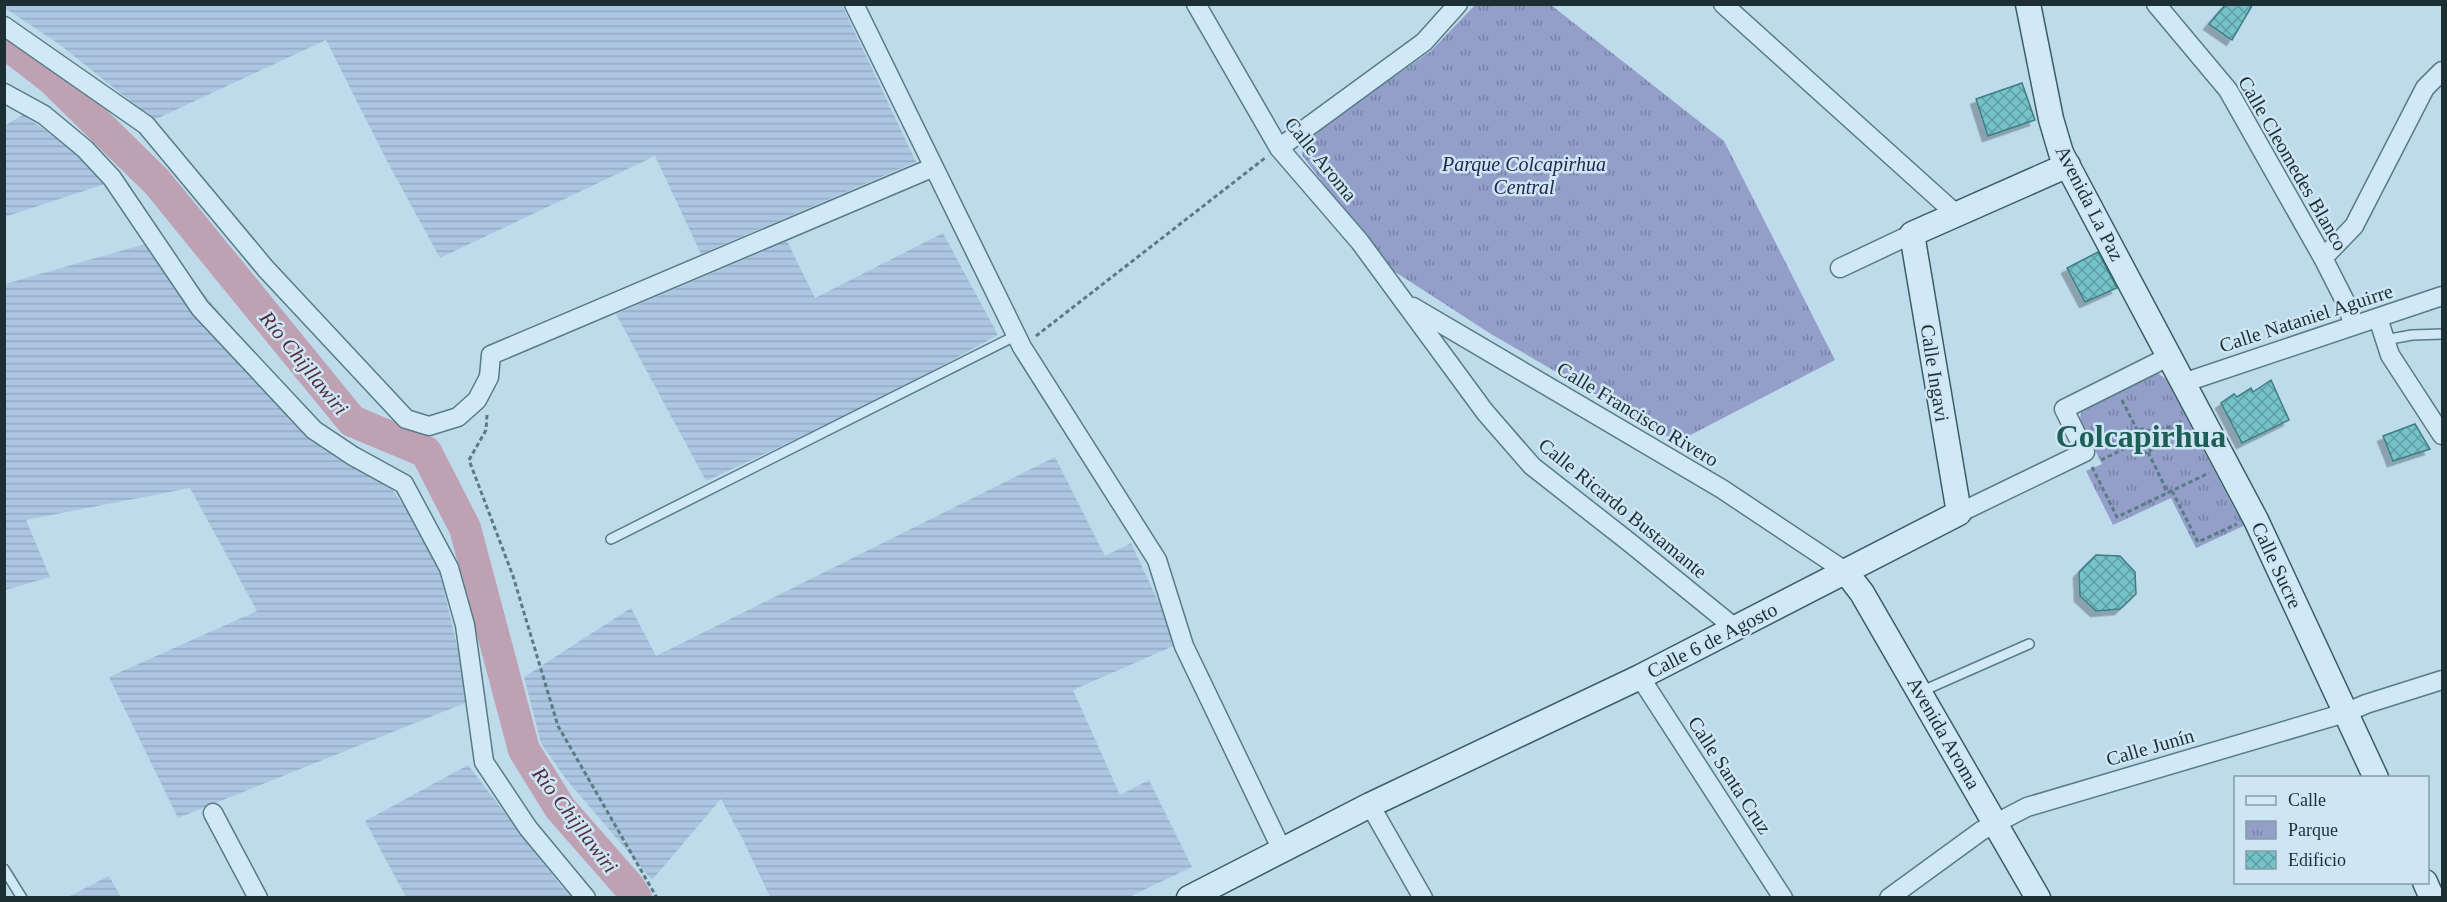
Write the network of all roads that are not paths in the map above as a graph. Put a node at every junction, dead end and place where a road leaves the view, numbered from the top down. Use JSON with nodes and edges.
{"nodes":[{"id":1,"x":855,"y":4,"type":"edge"},
{"id":2,"x":1196,"y":4,"type":"edge"},
{"id":3,"x":1458,"y":4,"type":"edge"},
{"id":4,"x":1723,"y":4,"type":"edge"},
{"id":5,"x":2028,"y":4,"type":"edge"},
{"id":6,"x":2156,"y":4,"type":"edge"},
{"id":7,"x":4,"y":26,"type":"edge"},
{"id":8,"x":2442,"y":71,"type":"edge"},
{"id":9,"x":4,"y":93,"type":"edge"},
{"id":10,"x":1279,"y":148,"type":"junction"},
{"id":11,"x":2067,"y":165,"type":"junction"},
{"id":12,"x":934,"y":167,"type":"junction"},
{"id":13,"x":1956,"y":214,"type":"junction"},
{"id":14,"x":1912,"y":234,"type":"junction"},
{"id":15,"x":2323,"y":258,"type":"junction"},
{"id":16,"x":1840,"y":268,"type":"dead end"},
{"id":17,"x":2442,"y":296,"type":"edge"},
{"id":18,"x":1404,"y":302,"type":"junction"},
{"id":19,"x":2378,"y":318,"type":"junction"},
{"id":20,"x":2353,"y":325,"type":"junction"},
{"id":21,"x":2442,"y":334,"type":"edge"},
{"id":22,"x":2385,"y":340,"type":"junction"},
{"id":23,"x":1020,"y":341,"type":"junction"},
{"id":24,"x":2170,"y":357,"type":"junction"},
{"id":25,"x":2183,"y":383,"type":"junction"},
{"id":26,"x":2442,"y":435,"type":"edge"},
{"id":27,"x":1959,"y":513,"type":"junction"},
{"id":28,"x":611,"y":539,"type":"dead end"},
{"id":29,"x":1845,"y":571,"type":"junction"},
{"id":30,"x":1735,"y":628,"type":"junction"},
{"id":31,"x":2029,"y":644,"type":"dead end"},
{"id":32,"x":1640,"y":677,"type":"junction"},
{"id":33,"x":2442,"y":680,"type":"edge"},
{"id":34,"x":1920,"y":692,"type":"junction"},
{"id":35,"x":2345,"y":713,"type":"junction"},
{"id":36,"x":2376,"y":776,"type":"edge"},
{"id":37,"x":1370,"y":805,"type":"junction"},
{"id":38,"x":213,"y":813,"type":"dead end"},
{"id":39,"x":1996,"y":823,"type":"junction"},
{"id":40,"x":1282,"y":850,"type":"junction"},
{"id":41,"x":4,"y":869,"type":"edge"},
{"id":42,"x":22,"y":897,"type":"edge"},
{"id":43,"x":258,"y":897,"type":"edge"},
{"id":44,"x":586,"y":897,"type":"edge"},
{"id":45,"x":1191,"y":897,"type":"edge"},
{"id":46,"x":1423,"y":897,"type":"edge"},
{"id":47,"x":1783,"y":897,"type":"edge"},
{"id":48,"x":1889,"y":897,"type":"edge"},
{"id":49,"x":2038,"y":897,"type":"edge"}],
"edges":[{"from":1,"to":12,"type":"street"},
{"from":2,"to":10,"type":"street","name":"Calle Aroma"},
{"from":3,"to":10,"type":"street"},
{"from":4,"to":13,"type":"street"},
{"from":5,"to":11,"type":"main road","name":"Avenida La Paz"},
{"from":6,"to":15,"type":"street","name":"Calle Cleomedes Blanco"},
{"from":7,"to":12,"type":"street"},
{"from":8,"to":15,"type":"street"},
{"from":9,"to":44,"type":"street"},
{"from":10,"to":18,"type":"street","name":"Calle Aroma"},
{"from":11,"to":13,"type":"main road"},
{"from":11,"to":24,"type":"main road","name":"Avenida La Paz"},
{"from":12,"to":23,"type":"street"},
{"from":13,"to":14,"type":"main road"},
{"from":14,"to":16,"type":"street"},
{"from":14,"to":27,"type":"main road","name":"Calle Ingavi"},
{"from":15,"to":20,"type":"street","name":"Calle Cleomedes Blanco"},
{"from":17,"to":19,"type":"street","name":"Calle Nataniel Aguirre"},
{"from":18,"to":29,"type":"street","name":"Calle Francisco Rivero"},
{"from":18,"to":30,"type":"street","name":"Calle Ricardo Bustamante"},
{"from":19,"to":20,"type":"street","name":"Calle Nataniel Aguirre"},
{"from":19,"to":22,"type":"street"},
{"from":20,"to":25,"type":"street","name":"Calle Nataniel Aguirre"},
{"from":21,"to":22,"type":"lane"},
{"from":22,"to":26,"type":"street"},
{"from":23,"to":28,"type":"lane"},
{"from":23,"to":40,"type":"street"},
{"from":24,"to":25,"type":"main road","name":"Calle Sucre"},
{"from":24,"to":27,"type":"street","name":"Calle 6 de Agosto"},
{"from":25,"to":35,"type":"main road","name":"Calle Sucre"},
{"from":27,"to":29,"type":"main road","name":"Calle 6 de Agosto"},
{"from":29,"to":30,"type":"main road","name":"Calle 6 de Agosto"},
{"from":29,"to":34,"type":"main road","name":"Avenida Aroma"},
{"from":30,"to":32,"type":"main road","name":"Calle 6 de Agosto"},
{"from":31,"to":34,"type":"lane"},
{"from":32,"to":37,"type":"main road","name":"Calle 6 de Agosto"},
{"from":32,"to":47,"type":"street","name":"Calle Santa Cruz"},
{"from":33,"to":35,"type":"street","name":"Calle Junín"},
{"from":34,"to":39,"type":"main road","name":"Avenida Aroma"},
{"from":35,"to":36,"type":"main road","name":"Calle Sucre"},
{"from":35,"to":39,"type":"street","name":"Calle Junín"},
{"from":37,"to":40,"type":"main road","name":"Calle 6 de Agosto"},
{"from":37,"to":46,"type":"street"},
{"from":38,"to":43,"type":"street"},
{"from":39,"to":48,"type":"street","name":"Calle Junín"},
{"from":39,"to":49,"type":"main road","name":"Avenida Aroma"},
{"from":40,"to":45,"type":"main road","name":"Calle 6 de Agosto"},
{"from":41,"to":42,"type":"lane"}]}
